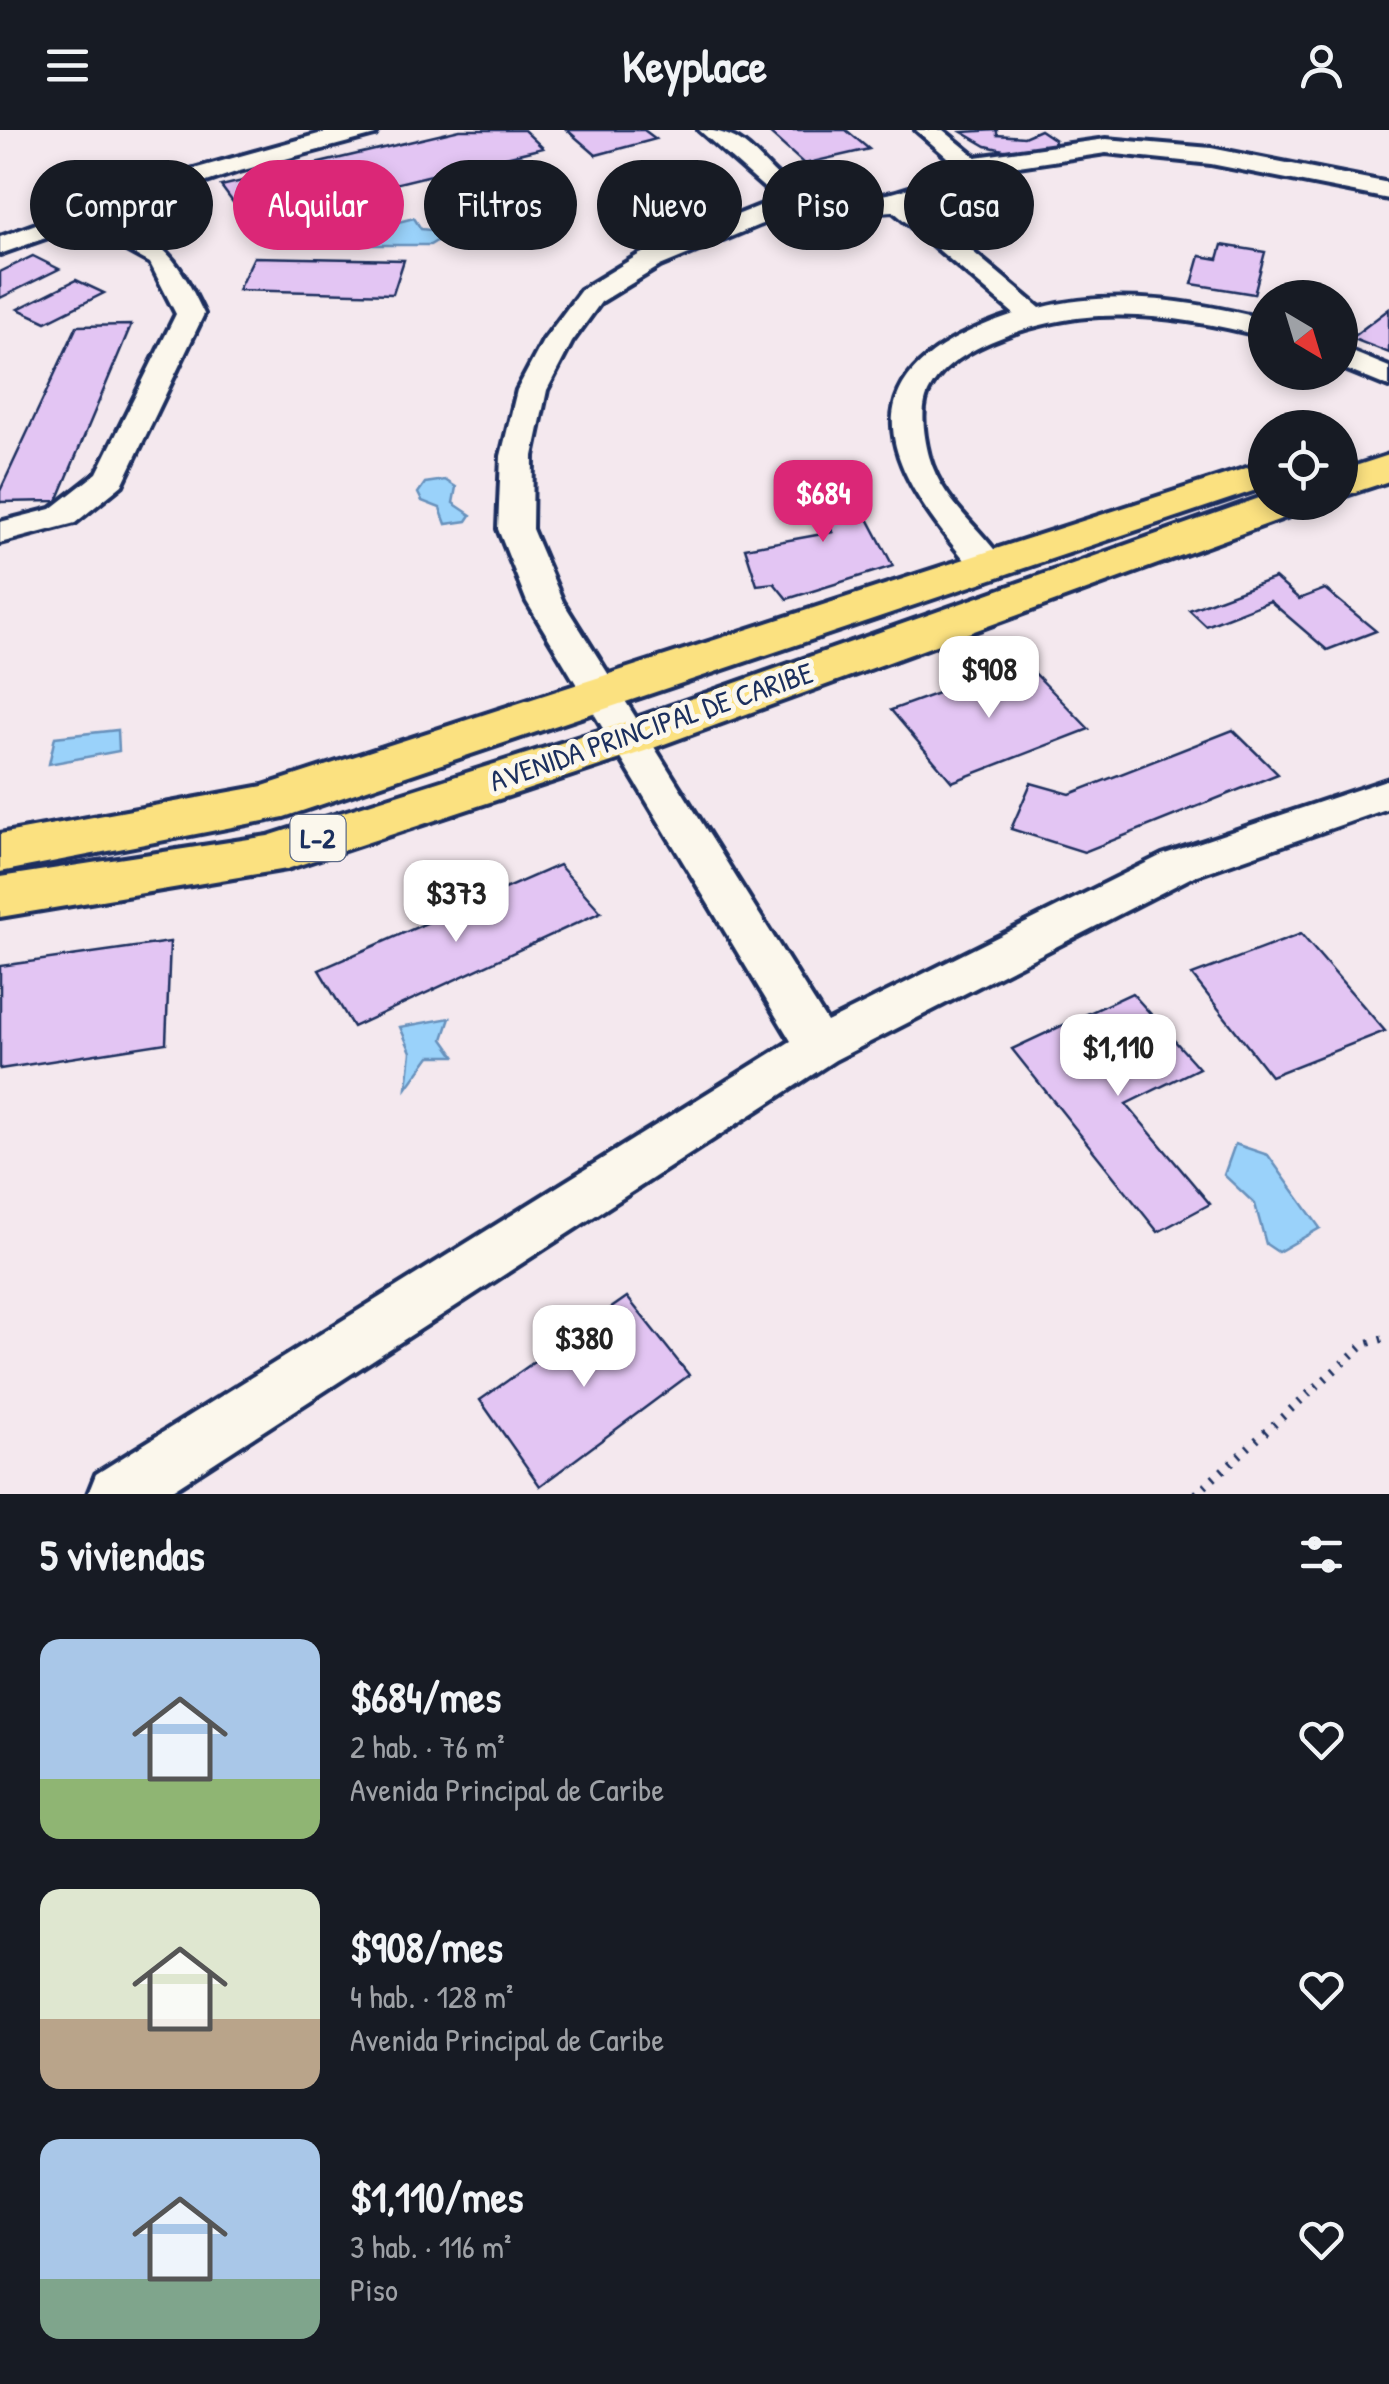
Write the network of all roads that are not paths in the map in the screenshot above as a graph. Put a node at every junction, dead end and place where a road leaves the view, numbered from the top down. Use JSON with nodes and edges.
{"nodes":[{"id":1,"x":366,"y":130,"type":"edge"},
{"id":2,"x":711,"y":130,"type":"edge"},
{"id":3,"x":928,"y":130,"type":"edge"},
{"id":4,"x":966,"y":160,"type":"edge"},
{"id":5,"x":1001,"y":160,"type":"edge"},
{"id":6,"x":213,"y":170,"type":"edge"},
{"id":7,"x":762,"y":173,"type":"edge"},
{"id":8,"x":1389,"y":192,"type":"edge"},
{"id":9,"x":904,"y":201,"type":"edge"},
{"id":10,"x":899,"y":203,"type":"junction"},
{"id":11,"x":884,"y":204,"type":"edge"},
{"id":12,"x":762,"y":214,"type":"edge"},
{"id":13,"x":30,"y":235,"type":"edge"},
{"id":14,"x":0,"y":246,"type":"edge"},
{"id":15,"x":145,"y":250,"type":"edge"},
{"id":16,"x":1035,"y":318,"type":"junction"},
{"id":17,"x":1248,"y":325,"type":"edge"},
{"id":18,"x":1358,"y":364,"type":"edge"},
{"id":19,"x":1389,"y":378,"type":"edge"},
{"id":20,"x":1389,"y":432,"type":"edge"},
{"id":21,"x":1358,"y":443,"type":"edge"},
{"id":22,"x":1389,"y":468,"type":"edge"},
{"id":23,"x":1358,"y":478,"type":"edge"},
{"id":24,"x":1248,"y":480,"type":"edge"},
{"id":25,"x":1248,"y":516,"type":"edge"},
{"id":26,"x":0,"y":533,"type":"edge"},
{"id":27,"x":990,"y":567,"type":"junction"},
{"id":28,"x":605,"y":695,"type":"junction"},
{"id":29,"x":628,"y":739,"type":"junction"},
{"id":30,"x":1389,"y":793,"type":"edge"},
{"id":31,"x":0,"y":853,"type":"edge"},
{"id":32,"x":0,"y":898,"type":"edge"},
{"id":33,"x":818,"y":1048,"type":"junction"},
{"id":34,"x":116,"y":1494,"type":"edge"}],
"edges":[{"from":1,"to":6,"type":"street"},
{"from":2,"to":7,"type":"street"},
{"from":3,"to":4,"type":"street"},
{"from":5,"to":8,"type":"street"},
{"from":9,"to":10,"type":"street"},
{"from":10,"to":11,"type":"street"},
{"from":10,"to":16,"type":"street"},
{"from":12,"to":28,"type":"street"},
{"from":13,"to":14,"type":"street"},
{"from":15,"to":26,"type":"street"},
{"from":16,"to":17,"type":"street"},
{"from":16,"to":27,"type":"street"},
{"from":18,"to":19,"type":"street"},
{"from":20,"to":21,"type":"main road"},
{"from":22,"to":23,"type":"main road"},
{"from":24,"to":27,"type":"main road","name":"AVENIDA PRINCIPAL DE CARIBE","number":"L-2"},
{"from":25,"to":29,"type":"main road","name":"AVENIDA PRINCIPAL DE CARIBE","number":"L-2"},
{"from":27,"to":28,"type":"main road","name":"AVENIDA PRINCIPAL DE CARIBE","number":"L-2"},
{"from":28,"to":29,"type":"street"},
{"from":28,"to":31,"type":"main road","name":"AVENIDA PRINCIPAL DE CARIBE","number":"L-2"},
{"from":29,"to":32,"type":"main road","name":"AVENIDA PRINCIPAL DE CARIBE","number":"L-2"},
{"from":29,"to":33,"type":"street"},
{"from":30,"to":33,"type":"street"},
{"from":33,"to":34,"type":"street"}]}
